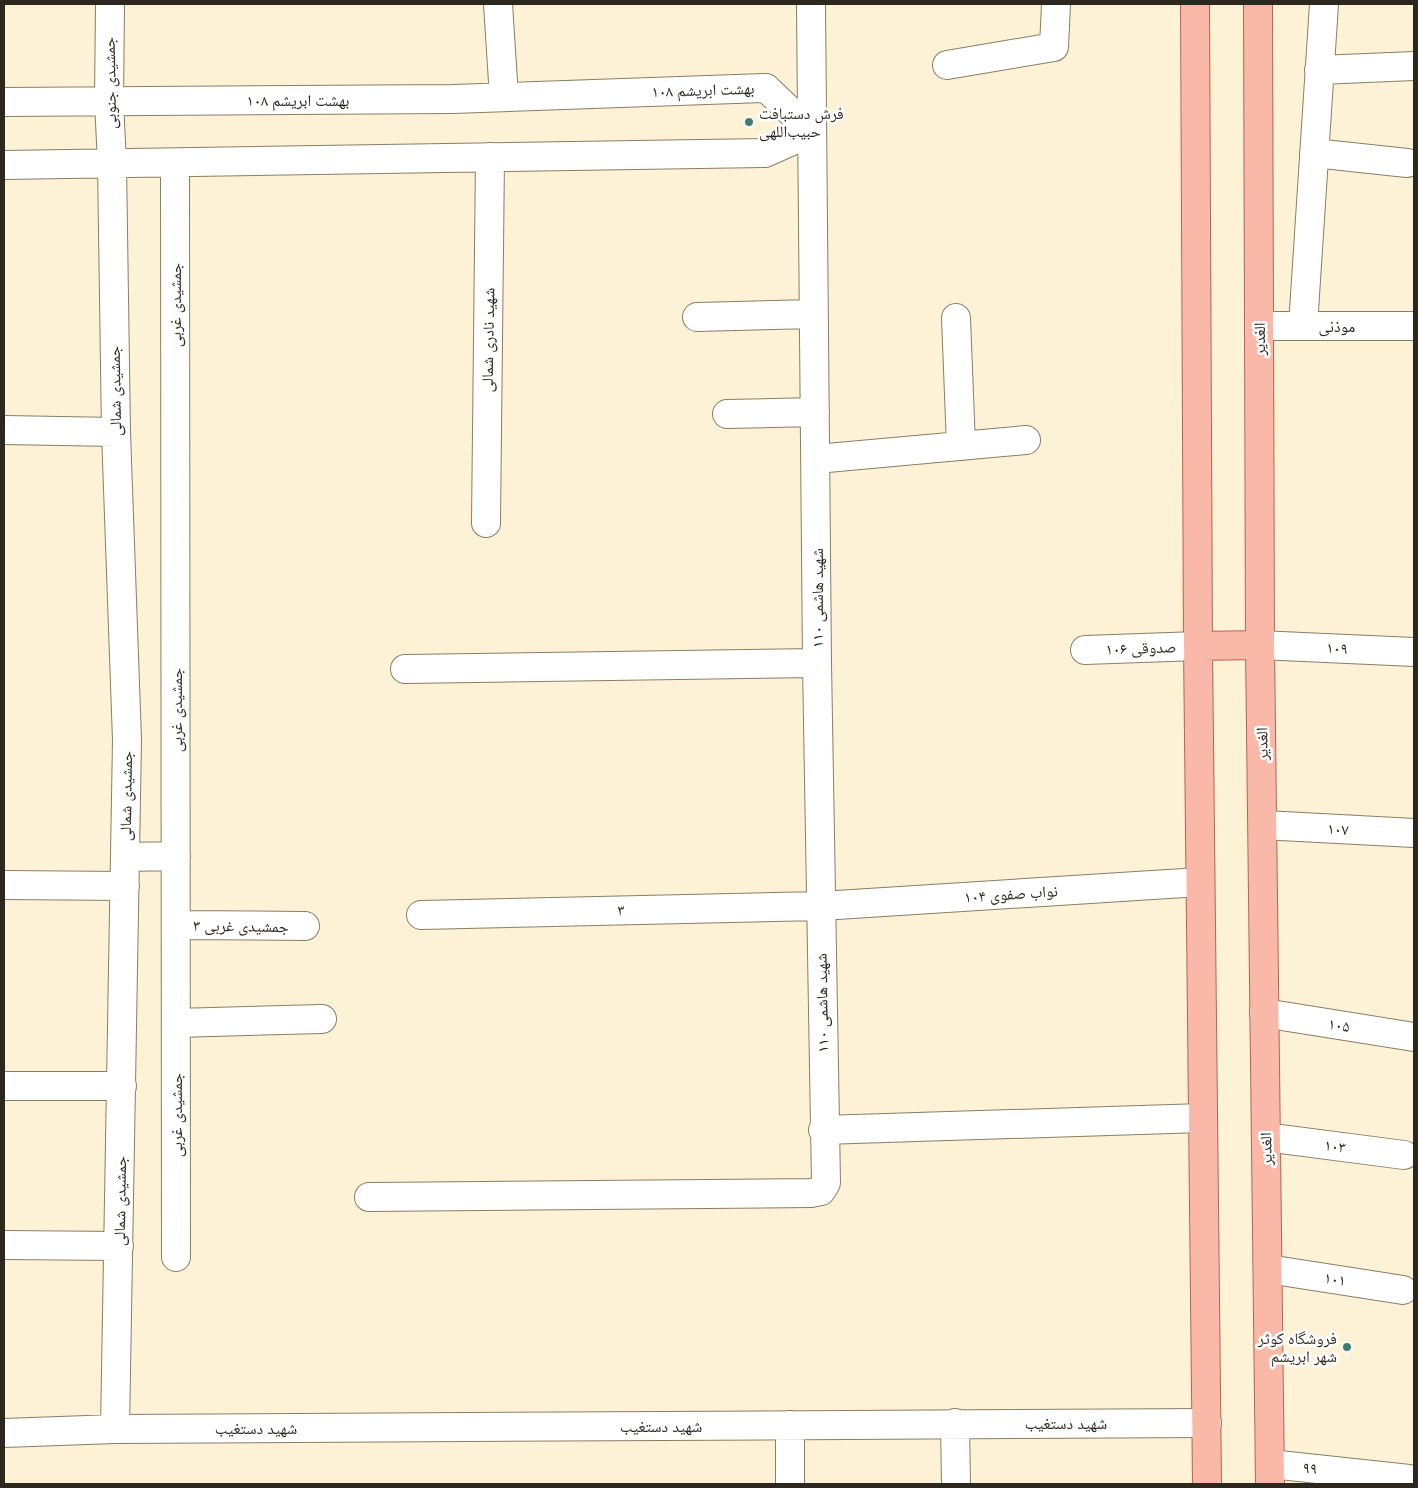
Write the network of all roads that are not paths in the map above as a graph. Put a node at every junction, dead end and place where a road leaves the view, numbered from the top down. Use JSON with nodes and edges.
{"nodes":[{"id":1,"x":110,"y":4,"type":"edge"},
{"id":2,"x":498,"y":4,"type":"edge"},
{"id":3,"x":811,"y":4,"type":"edge"},
{"id":4,"x":1056,"y":4,"type":"edge"},
{"id":5,"x":1195,"y":4,"type":"edge"},
{"id":6,"x":1258,"y":4,"type":"edge"},
{"id":7,"x":1324,"y":4,"type":"edge"},
{"id":8,"x":947,"y":65,"type":"dead end"},
{"id":9,"x":1414,"y":66,"type":"edge"},
{"id":10,"x":1319,"y":70,"type":"junction"},
{"id":11,"x":504,"y":97,"type":"junction"},
{"id":12,"x":109,"y":101,"type":"junction"},
{"id":13,"x":4,"y":102,"type":"edge"},
{"id":14,"x":812,"y":132,"type":"junction"},
{"id":15,"x":1314,"y":153,"type":"junction"},
{"id":16,"x":490,"y":157,"type":"junction"},
{"id":17,"x":112,"y":163,"type":"junction"},
{"id":18,"x":175,"y":163,"type":"junction"},
{"id":19,"x":1407,"y":163,"type":"dead end"},
{"id":20,"x":4,"y":165,"type":"edge"},
{"id":21,"x":814,"y":314,"type":"junction"},
{"id":22,"x":697,"y":317,"type":"dead end"},
{"id":23,"x":956,"y":318,"type":"dead end"},
{"id":24,"x":1259,"y":326,"type":"junction"},
{"id":25,"x":1303,"y":326,"type":"junction"},
{"id":26,"x":1414,"y":326,"type":"edge"},
{"id":27,"x":815,"y":412,"type":"junction"},
{"id":28,"x":727,"y":414,"type":"dead end"},
{"id":29,"x":4,"y":430,"type":"edge"},
{"id":30,"x":116,"y":432,"type":"junction"},
{"id":31,"x":1026,"y":440,"type":"dead end"},
{"id":32,"x":961,"y":446,"type":"junction"},
{"id":33,"x":816,"y":459,"type":"junction"},
{"id":34,"x":486,"y":523,"type":"dead end"},
{"id":35,"x":1260,"y":645,"type":"junction"},
{"id":36,"x":1198,"y":646,"type":"junction"},
{"id":37,"x":1085,"y":650,"type":"dead end"},
{"id":38,"x":1414,"y":652,"type":"edge"},
{"id":39,"x":817,"y":663,"type":"junction"},
{"id":40,"x":405,"y":669,"type":"dead end"},
{"id":41,"x":1262,"y":825,"type":"junction"},
{"id":42,"x":1414,"y":833,"type":"edge"},
{"id":43,"x":176,"y":856,"type":"junction"},
{"id":44,"x":125,"y":857,"type":"junction"},
{"id":45,"x":1200,"y":882,"type":"junction"},
{"id":46,"x":4,"y":885,"type":"edge"},
{"id":47,"x":125,"y":886,"type":"junction"},
{"id":48,"x":821,"y":906,"type":"junction"},
{"id":49,"x":421,"y":915,"type":"dead end"},
{"id":50,"x":176,"y":925,"type":"junction"},
{"id":51,"x":305,"y":926,"type":"dead end"},
{"id":52,"x":1264,"y":1013,"type":"junction"},
{"id":53,"x":322,"y":1019,"type":"dead end"},
{"id":54,"x":176,"y":1024,"type":"junction"},
{"id":55,"x":1414,"y":1037,"type":"edge"},
{"id":56,"x":4,"y":1086,"type":"edge"},
{"id":57,"x":122,"y":1086,"type":"junction"},
{"id":58,"x":1203,"y":1118,"type":"junction"},
{"id":59,"x":823,"y":1130,"type":"junction"},
{"id":60,"x":1266,"y":1137,"type":"junction"},
{"id":61,"x":1404,"y":1154,"type":"dead end"},
{"id":62,"x":369,"y":1196,"type":"dead end"},
{"id":63,"x":4,"y":1245,"type":"edge"},
{"id":64,"x":119,"y":1246,"type":"junction"},
{"id":65,"x":176,"y":1257,"type":"dead end"},
{"id":66,"x":1268,"y":1269,"type":"junction"},
{"id":67,"x":1403,"y":1290,"type":"dead end"},
{"id":68,"x":955,"y":1423,"type":"junction"},
{"id":69,"x":1207,"y":1423,"type":"junction"},
{"id":70,"x":790,"y":1425,"type":"junction"},
{"id":71,"x":115,"y":1429,"type":"junction"},
{"id":72,"x":4,"y":1433,"type":"edge"},
{"id":73,"x":1270,"y":1474,"type":"edge"},
{"id":74,"x":1409,"y":1479,"type":"dead end"},
{"id":75,"x":790,"y":1484,"type":"edge"},
{"id":76,"x":956,"y":1484,"type":"edge"},
{"id":77,"x":1207,"y":1484,"type":"edge"}],
"edges":[{"from":1,"to":12,"type":"street","name":"جمشیدی جنوبی"},
{"from":2,"to":11,"type":"street"},
{"from":3,"to":14,"type":"street","name":"شهید هاشمی ۱۱۰"},
{"from":4,"to":8,"type":"street"},
{"from":5,"to":36,"type":"main road"},
{"from":6,"to":24,"type":"main road","name":"الغدیر"},
{"from":7,"to":10,"type":"street"},
{"from":9,"to":10,"type":"street"},
{"from":10,"to":15,"type":"street"},
{"from":11,"to":12,"type":"street","name":"بهشت ابریشم ۱۰۸"},
{"from":11,"to":14,"type":"street","name":"بهشت ابریشم ۱۰۸"},
{"from":12,"to":13,"type":"street","name":"بهشت ابریشم ۱۰۸"},
{"from":12,"to":17,"type":"street","name":"جمشیدی جنوبی"},
{"from":14,"to":16,"type":"street"},
{"from":14,"to":21,"type":"street","name":"شهید هاشمی ۱۱۰"},
{"from":15,"to":19,"type":"street"},
{"from":15,"to":25,"type":"street"},
{"from":16,"to":18,"type":"street"},
{"from":16,"to":34,"type":"street","name":"شهید نادری شمالی"},
{"from":17,"to":18,"type":"street"},
{"from":17,"to":20,"type":"street"},
{"from":17,"to":30,"type":"street","name":"جمشیدی شمالی"},
{"from":18,"to":43,"type":"street","name":"جمشیدی غربی"},
{"from":21,"to":22,"type":"street"},
{"from":21,"to":27,"type":"street","name":"شهید هاشمی ۱۱۰"},
{"from":23,"to":32,"type":"street"},
{"from":24,"to":25,"type":"street","name":"موذنی"},
{"from":24,"to":35,"type":"main road","name":"الغدیر"},
{"from":25,"to":26,"type":"street","name":"موذنی"},
{"from":27,"to":28,"type":"street"},
{"from":27,"to":33,"type":"street","name":"شهید هاشمی ۱۱۰"},
{"from":29,"to":30,"type":"street"},
{"from":30,"to":44,"type":"street","name":"جمشیدی شمالی"},
{"from":31,"to":32,"type":"street"},
{"from":32,"to":33,"type":"street"},
{"from":33,"to":39,"type":"street","name":"شهید هاشمی ۱۱۰"},
{"from":35,"to":36,"type":"main road"},
{"from":35,"to":38,"type":"street","name":"۱۰۹"},
{"from":35,"to":41,"type":"main road","name":"الغدیر"},
{"from":36,"to":37,"type":"street","name":"صدوقی ۱۰۶"},
{"from":36,"to":45,"type":"main road"},
{"from":39,"to":40,"type":"street"},
{"from":39,"to":48,"type":"street","name":"شهید هاشمی ۱۱۰"},
{"from":41,"to":42,"type":"street","name":"۱۰۷"},
{"from":41,"to":52,"type":"main road","name":"الغدیر"},
{"from":43,"to":44,"type":"street"},
{"from":43,"to":50,"type":"street","name":"جمشیدی غربی"},
{"from":44,"to":47,"type":"street","name":"جمشیدی شمالی"},
{"from":45,"to":48,"type":"street","name":"نواب صفوی ۱۰۴"},
{"from":45,"to":58,"type":"main road"},
{"from":46,"to":47,"type":"street"},
{"from":47,"to":57,"type":"street","name":"جمشیدی شمالی"},
{"from":48,"to":49,"type":"street","name":"۳"},
{"from":48,"to":59,"type":"street","name":"شهید هاشمی ۱۱۰"},
{"from":50,"to":51,"type":"street","name":"جمشیدی غربی ۳"},
{"from":50,"to":54,"type":"street","name":"جمشیدی غربی"},
{"from":52,"to":55,"type":"street","name":"۱۰۵"},
{"from":52,"to":60,"type":"main road","name":"الغدیر"},
{"from":53,"to":54,"type":"street"},
{"from":54,"to":65,"type":"street","name":"جمشیدی غربی"},
{"from":56,"to":57,"type":"street"},
{"from":57,"to":64,"type":"street","name":"جمشیدی شمالی"},
{"from":58,"to":59,"type":"street"},
{"from":58,"to":69,"type":"main road"},
{"from":59,"to":62,"type":"street","name":"شهید هاشمی ۱۱۰"},
{"from":60,"to":61,"type":"street","name":"۱۰۳"},
{"from":60,"to":66,"type":"main road","name":"الغدیر"},
{"from":63,"to":64,"type":"street"},
{"from":64,"to":71,"type":"street","name":"جمشیدی شمالی"},
{"from":66,"to":67,"type":"street","name":"۱۰۱"},
{"from":66,"to":73,"type":"main road","name":"الغدیر"},
{"from":68,"to":69,"type":"street","name":"شهید دستغیب"},
{"from":68,"to":70,"type":"street","name":"شهید دستغیب"},
{"from":68,"to":76,"type":"street"},
{"from":69,"to":77,"type":"main road"},
{"from":70,"to":71,"type":"street","name":"شهید دستغیب"},
{"from":70,"to":75,"type":"street"},
{"from":71,"to":72,"type":"street","name":"شهید دستغیب"},
{"from":73,"to":74,"type":"street","name":"۹۹"}]}
